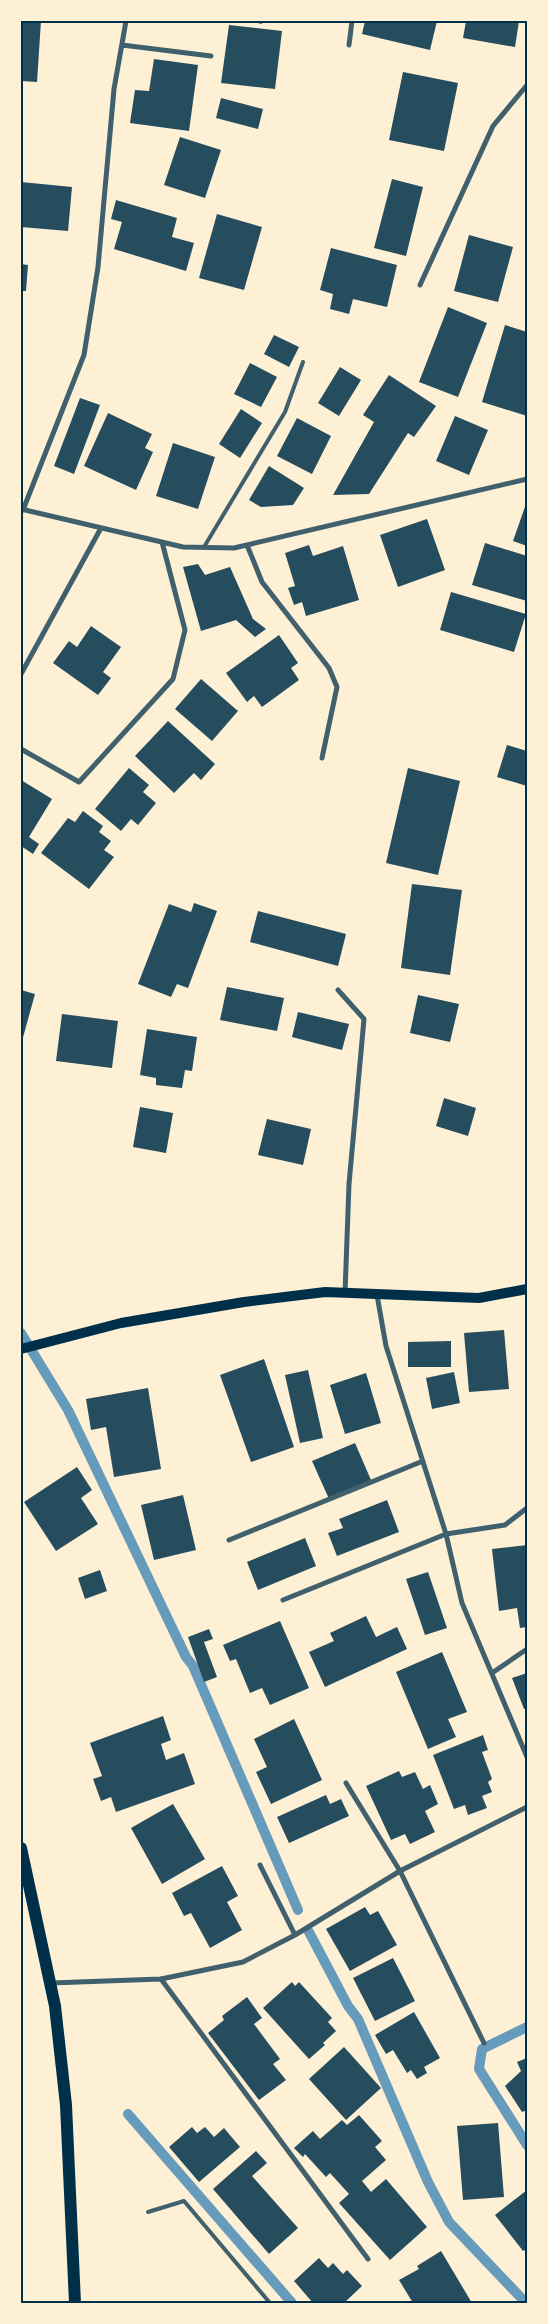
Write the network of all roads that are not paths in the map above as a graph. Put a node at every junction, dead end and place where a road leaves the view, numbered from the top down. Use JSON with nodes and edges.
{"nodes":[{"id":1,"x":126,"y":21,"type":"edge"},
{"id":2,"x":352,"y":21,"type":"edge"},
{"id":3,"x":122,"y":45,"type":"junction"},
{"id":4,"x":349,"y":46,"type":"dead end"},
{"id":5,"x":211,"y":56,"type":"dead end"},
{"id":6,"x":527,"y":85,"type":"edge"},
{"id":7,"x":420,"y":285,"type":"dead end"},
{"id":8,"x":303,"y":362,"type":"dead end"},
{"id":9,"x":527,"y":479,"type":"edge"},
{"id":10,"x":22,"y":510,"type":"edge"},
{"id":11,"x":101,"y":528,"type":"junction"},
{"id":12,"x":162,"y":542,"type":"junction"},
{"id":13,"x":247,"y":545,"type":"junction"},
{"id":14,"x":204,"y":547,"type":"junction"},
{"id":15,"x":21,"y":674,"type":"edge"},
{"id":16,"x":21,"y":749,"type":"edge"},
{"id":17,"x":322,"y":758,"type":"dead end"},
{"id":18,"x":338,"y":990,"type":"dead end"},
{"id":19,"x":527,"y":1289,"type":"edge"},
{"id":20,"x":345,"y":1293,"type":"junction"},
{"id":21,"x":377,"y":1295,"type":"junction"},
{"id":22,"x":21,"y":1349,"type":"edge"},
{"id":23,"x":423,"y":1461,"type":"junction"},
{"id":24,"x":527,"y":1508,"type":"edge"},
{"id":25,"x":446,"y":1534,"type":"junction"},
{"id":26,"x":229,"y":1540,"type":"dead end"},
{"id":27,"x":283,"y":1600,"type":"dead end"},
{"id":28,"x":527,"y":1649,"type":"edge"},
{"id":29,"x":492,"y":1673,"type":"junction"},
{"id":30,"x":527,"y":1757,"type":"edge"},
{"id":31,"x":346,"y":1783,"type":"dead end"},
{"id":32,"x":527,"y":1807,"type":"edge"},
{"id":33,"x":21,"y":1848,"type":"edge"},
{"id":34,"x":260,"y":1865,"type":"dead end"},
{"id":35,"x":400,"y":1871,"type":"junction"},
{"id":36,"x":295,"y":1935,"type":"junction"},
{"id":37,"x":162,"y":1979,"type":"junction"},
{"id":38,"x":50,"y":1983,"type":"junction"},
{"id":39,"x":484,"y":2044,"type":"dead end"},
{"id":40,"x":148,"y":2212,"type":"dead end"},
{"id":41,"x":368,"y":2259,"type":"dead end"},
{"id":42,"x":75,"y":2303,"type":"edge"},
{"id":43,"x":270,"y":2303,"type":"edge"}],
"edges":[{"from":1,"to":3,"type":"street"},
{"from":2,"to":4,"type":"street"},
{"from":3,"to":5,"type":"street"},
{"from":3,"to":10,"type":"street"},
{"from":6,"to":7,"type":"street"},
{"from":8,"to":14,"type":"lane"},
{"from":9,"to":13,"type":"street"},
{"from":10,"to":11,"type":"street"},
{"from":11,"to":12,"type":"street"},
{"from":11,"to":15,"type":"street"},
{"from":12,"to":14,"type":"street"},
{"from":12,"to":16,"type":"street"},
{"from":13,"to":14,"type":"street"},
{"from":13,"to":17,"type":"street"},
{"from":18,"to":20,"type":"street"},
{"from":19,"to":21,"type":"main road"},
{"from":20,"to":21,"type":"main road"},
{"from":20,"to":22,"type":"main road"},
{"from":21,"to":23,"type":"street"},
{"from":23,"to":25,"type":"street"},
{"from":23,"to":26,"type":"street"},
{"from":24,"to":25,"type":"street"},
{"from":25,"to":27,"type":"street"},
{"from":25,"to":29,"type":"street"},
{"from":28,"to":29,"type":"street"},
{"from":29,"to":30,"type":"street"},
{"from":31,"to":35,"type":"street"},
{"from":32,"to":35,"type":"street"},
{"from":33,"to":38,"type":"main road"},
{"from":34,"to":36,"type":"street"},
{"from":35,"to":36,"type":"street"},
{"from":35,"to":39,"type":"street"},
{"from":36,"to":37,"type":"street"},
{"from":37,"to":38,"type":"street"},
{"from":37,"to":41,"type":"street"},
{"from":38,"to":42,"type":"main road"},
{"from":40,"to":43,"type":"lane"}]}
